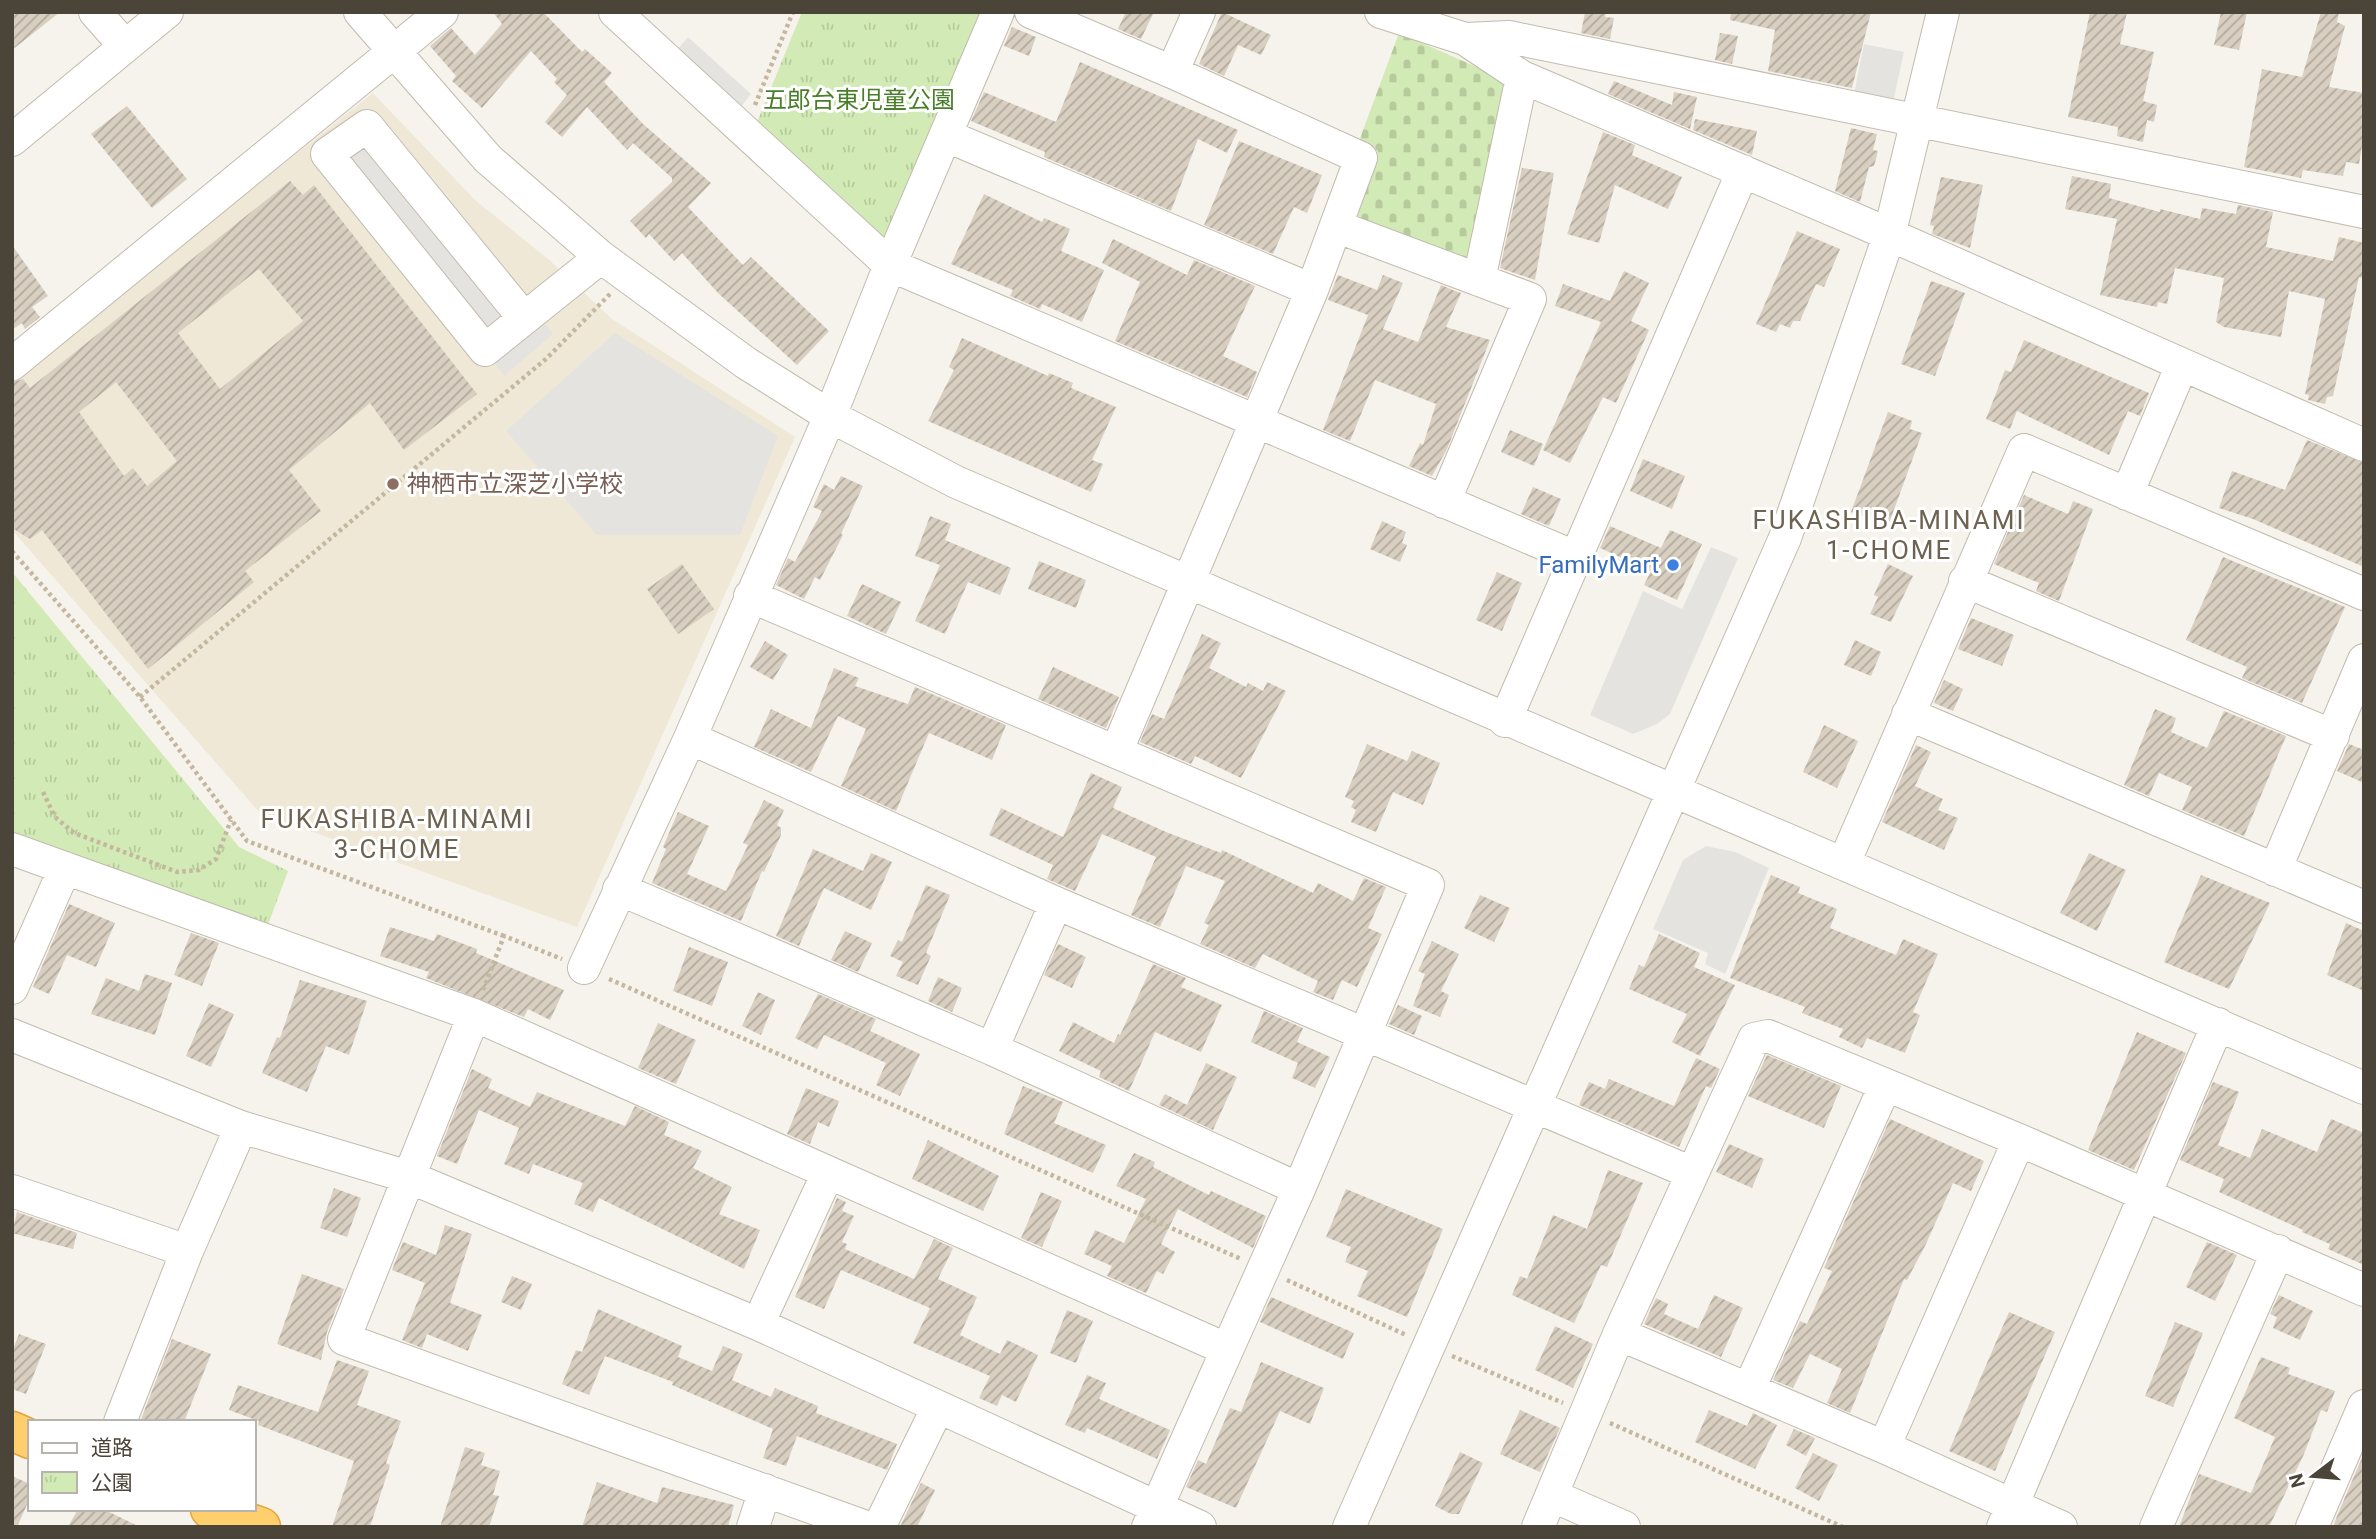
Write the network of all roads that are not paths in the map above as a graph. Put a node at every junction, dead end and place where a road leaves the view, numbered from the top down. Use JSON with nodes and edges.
{"nodes":[{"id":1,"x":95,"y":12,"type":"edge"},
{"id":2,"x":167,"y":12,"type":"edge"},
{"id":3,"x":360,"y":12,"type":"edge"},
{"id":4,"x":442,"y":12,"type":"edge"},
{"id":5,"x":615,"y":12,"type":"edge"},
{"id":6,"x":998,"y":12,"type":"edge"},
{"id":7,"x":1031,"y":12,"type":"edge"},
{"id":8,"x":1199,"y":12,"type":"edge"},
{"id":9,"x":1381,"y":12,"type":"edge"},
{"id":10,"x":1943,"y":12,"type":"edge"},
{"id":11,"x":1465,"y":39,"type":"junction"},
{"id":12,"x":124,"y":45,"type":"junction"},
{"id":13,"x":393,"y":52,"type":"junction"},
{"id":14,"x":1172,"y":72,"type":"junction"},
{"id":15,"x":1522,"y":77,"type":"junction"},
{"id":16,"x":1918,"y":121,"type":"junction"},
{"id":17,"x":947,"y":135,"type":"junction"},
{"id":18,"x":12,"y":140,"type":"edge"},
{"id":19,"x":1743,"y":171,"type":"junction"},
{"id":20,"x":2364,"y":212,"type":"edge"},
{"id":21,"x":1338,"y":227,"type":"junction"},
{"id":22,"x":1889,"y":236,"type":"junction"},
{"id":23,"x":601,"y":257,"type":"junction"},
{"id":24,"x":890,"y":265,"type":"junction"},
{"id":25,"x":1479,"y":280,"type":"junction"},
{"id":26,"x":1312,"y":290,"type":"junction"},
{"id":27,"x":524,"y":318,"type":"dead end"},
{"id":28,"x":12,"y":364,"type":"edge"},
{"id":29,"x":2182,"y":365,"type":"junction"},
{"id":30,"x":830,"y":416,"type":"junction"},
{"id":31,"x":1257,"y":421,"type":"junction"},
{"id":32,"x":2364,"y":445,"type":"edge"},
{"id":33,"x":2127,"y":494,"type":"junction"},
{"id":34,"x":1444,"y":502,"type":"junction"},
{"id":35,"x":1577,"y":558,"type":"junction"},
{"id":36,"x":1965,"y":581,"type":"junction"},
{"id":37,"x":1190,"y":583,"type":"junction"},
{"id":38,"x":2364,"y":594,"type":"edge"},
{"id":39,"x":750,"y":596,"type":"junction"},
{"id":40,"x":2364,"y":660,"type":"edge"},
{"id":41,"x":1908,"y":714,"type":"junction"},
{"id":42,"x":1505,"y":721,"type":"junction"},
{"id":43,"x":2333,"y":736,"type":"junction"},
{"id":44,"x":690,"y":737,"type":"junction"},
{"id":45,"x":1117,"y":750,"type":"junction"},
{"id":46,"x":1674,"y":789,"type":"junction"},
{"id":47,"x":12,"y":849,"type":"edge"},
{"id":48,"x":1844,"y":863,"type":"junction"},
{"id":49,"x":65,"y":868,"type":"junction"},
{"id":50,"x":2275,"y":870,"type":"junction"},
{"id":51,"x":619,"y":889,"type":"junction"},
{"id":52,"x":1056,"y":903,"type":"junction"},
{"id":53,"x":2364,"y":907,"type":"edge"},
{"id":54,"x":584,"y":968,"type":"road end"},
{"id":55,"x":12,"y":988,"type":"edge"},
{"id":56,"x":474,"y":1015,"type":"junction"},
{"id":57,"x":2218,"y":1024,"type":"junction"},
{"id":58,"x":12,"y":1035,"type":"edge"},
{"id":59,"x":1365,"y":1036,"type":"junction"},
{"id":60,"x":992,"y":1049,"type":"junction"},
{"id":61,"x":1885,"y":1086,"type":"junction"},
{"id":62,"x":2364,"y":1088,"type":"edge"},
{"id":63,"x":1535,"y":1105,"type":"junction"},
{"id":64,"x":241,"y":1127,"type":"junction"},
{"id":65,"x":2019,"y":1140,"type":"junction"},
{"id":66,"x":828,"y":1173,"type":"junction"},
{"id":67,"x":1692,"y":1173,"type":"junction"},
{"id":68,"x":409,"y":1177,"type":"junction"},
{"id":69,"x":1299,"y":1189,"type":"junction"},
{"id":70,"x":12,"y":1191,"type":"edge"},
{"id":71,"x":2146,"y":1195,"type":"junction"},
{"id":72,"x":187,"y":1251,"type":"junction"},
{"id":73,"x":2278,"y":1251,"type":"junction"},
{"id":74,"x":2364,"y":1290,"type":"edge"},
{"id":75,"x":758,"y":1324,"type":"junction"},
{"id":76,"x":1619,"y":1334,"type":"junction"},
{"id":77,"x":1226,"y":1349,"type":"junction"},
{"id":78,"x":1749,"y":1389,"type":"junction"},
{"id":79,"x":2364,"y":1406,"type":"edge"},
{"id":80,"x":937,"y":1409,"type":"junction"},
{"id":81,"x":121,"y":1420,"type":"edge"},
{"id":82,"x":1884,"y":1447,"type":"junction"},
{"id":83,"x":765,"y":1490,"type":"junction"},
{"id":84,"x":1553,"y":1496,"type":"junction"},
{"id":85,"x":216,"y":1511,"type":"edge"},
{"id":86,"x":2008,"y":1516,"type":"edge"},
{"id":87,"x":1153,"y":1517,"type":"edge"},
{"id":88,"x":261,"y":1527,"type":"edge"},
{"id":89,"x":753,"y":1527,"type":"edge"},
{"id":90,"x":866,"y":1527,"type":"edge"},
{"id":91,"x":879,"y":1527,"type":"edge"},
{"id":92,"x":1200,"y":1527,"type":"edge"},
{"id":93,"x":1349,"y":1527,"type":"edge"},
{"id":94,"x":1538,"y":1527,"type":"edge"},
{"id":95,"x":1624,"y":1527,"type":"edge"},
{"id":96,"x":2061,"y":1527,"type":"edge"},
{"id":97,"x":2156,"y":1527,"type":"edge"},
{"id":98,"x":2312,"y":1527,"type":"edge"}],
"edges":[{"from":1,"to":12,"type":"street"},
{"from":2,"to":12,"type":"street"},
{"from":3,"to":13,"type":"street"},
{"from":4,"to":13,"type":"street"},
{"from":5,"to":24,"type":"street"},
{"from":6,"to":17,"type":"street"},
{"from":7,"to":14,"type":"street"},
{"from":8,"to":14,"type":"street"},
{"from":9,"to":11,"type":"street"},
{"from":10,"to":16,"type":"street"},
{"from":11,"to":15,"type":"street"},
{"from":11,"to":16,"type":"street"},
{"from":12,"to":18,"type":"street"},
{"from":13,"to":23,"type":"street"},
{"from":13,"to":28,"type":"street"},
{"from":14,"to":21,"type":"street"},
{"from":15,"to":19,"type":"street"},
{"from":15,"to":25,"type":"street"},
{"from":16,"to":20,"type":"street"},
{"from":16,"to":22,"type":"street"},
{"from":17,"to":24,"type":"street"},
{"from":17,"to":26,"type":"street"},
{"from":19,"to":22,"type":"street"},
{"from":19,"to":35,"type":"street"},
{"from":21,"to":25,"type":"street"},
{"from":21,"to":26,"type":"street"},
{"from":22,"to":29,"type":"street"},
{"from":22,"to":46,"type":"street"},
{"from":23,"to":27,"type":"street"},
{"from":23,"to":30,"type":"street"},
{"from":24,"to":30,"type":"street"},
{"from":24,"to":31,"type":"street"},
{"from":25,"to":34,"type":"street"},
{"from":26,"to":31,"type":"street"},
{"from":29,"to":32,"type":"street"},
{"from":29,"to":33,"type":"street"},
{"from":30,"to":37,"type":"street"},
{"from":30,"to":39,"type":"street"},
{"from":31,"to":34,"type":"street"},
{"from":31,"to":37,"type":"street"},
{"from":33,"to":36,"type":"street"},
{"from":33,"to":38,"type":"street"},
{"from":34,"to":35,"type":"street"},
{"from":35,"to":42,"type":"street"},
{"from":36,"to":41,"type":"street"},
{"from":36,"to":43,"type":"street"},
{"from":37,"to":42,"type":"street"},
{"from":37,"to":45,"type":"street"},
{"from":39,"to":44,"type":"street"},
{"from":39,"to":45,"type":"street"},
{"from":40,"to":43,"type":"street"},
{"from":41,"to":48,"type":"street"},
{"from":41,"to":50,"type":"street"},
{"from":42,"to":46,"type":"street"},
{"from":43,"to":50,"type":"street"},
{"from":44,"to":51,"type":"street"},
{"from":44,"to":52,"type":"street"},
{"from":45,"to":59,"type":"street"},
{"from":46,"to":48,"type":"street"},
{"from":46,"to":63,"type":"street"},
{"from":47,"to":49,"type":"street"},
{"from":48,"to":57,"type":"street"},
{"from":49,"to":55,"type":"street"},
{"from":49,"to":56,"type":"street"},
{"from":50,"to":53,"type":"street"},
{"from":51,"to":54,"type":"street"},
{"from":51,"to":60,"type":"street"},
{"from":52,"to":59,"type":"street"},
{"from":52,"to":60,"type":"street"},
{"from":56,"to":66,"type":"street"},
{"from":56,"to":68,"type":"street"},
{"from":57,"to":62,"type":"street"},
{"from":57,"to":71,"type":"street"},
{"from":58,"to":64,"type":"street"},
{"from":59,"to":63,"type":"street"},
{"from":59,"to":69,"type":"street"},
{"from":60,"to":69,"type":"street"},
{"from":61,"to":65,"type":"street"},
{"from":61,"to":67,"type":"street"},
{"from":61,"to":78,"type":"street"},
{"from":63,"to":67,"type":"street"},
{"from":63,"to":93,"type":"street"},
{"from":64,"to":68,"type":"street"},
{"from":64,"to":72,"type":"street"},
{"from":65,"to":71,"type":"street"},
{"from":65,"to":82,"type":"street"},
{"from":66,"to":75,"type":"street"},
{"from":66,"to":77,"type":"street"},
{"from":67,"to":76,"type":"street"},
{"from":68,"to":75,"type":"street"},
{"from":68,"to":83,"type":"street"},
{"from":69,"to":77,"type":"street"},
{"from":70,"to":72,"type":"street"},
{"from":71,"to":73,"type":"street"},
{"from":71,"to":86,"type":"street"},
{"from":72,"to":81,"type":"street"},
{"from":73,"to":74,"type":"street"},
{"from":73,"to":97,"type":"street"},
{"from":75,"to":80,"type":"street"},
{"from":76,"to":78,"type":"street"},
{"from":76,"to":84,"type":"street"},
{"from":77,"to":87,"type":"street"},
{"from":78,"to":82,"type":"street"},
{"from":79,"to":98,"type":"street"},
{"from":80,"to":87,"type":"street"},
{"from":80,"to":91,"type":"street"},
{"from":82,"to":86,"type":"street"},
{"from":83,"to":89,"type":"street"},
{"from":83,"to":90,"type":"street"},
{"from":84,"to":94,"type":"street"},
{"from":84,"to":95,"type":"street"},
{"from":85,"to":88,"type":"highway"},
{"from":86,"to":96,"type":"street"},
{"from":87,"to":92,"type":"street"}]}
